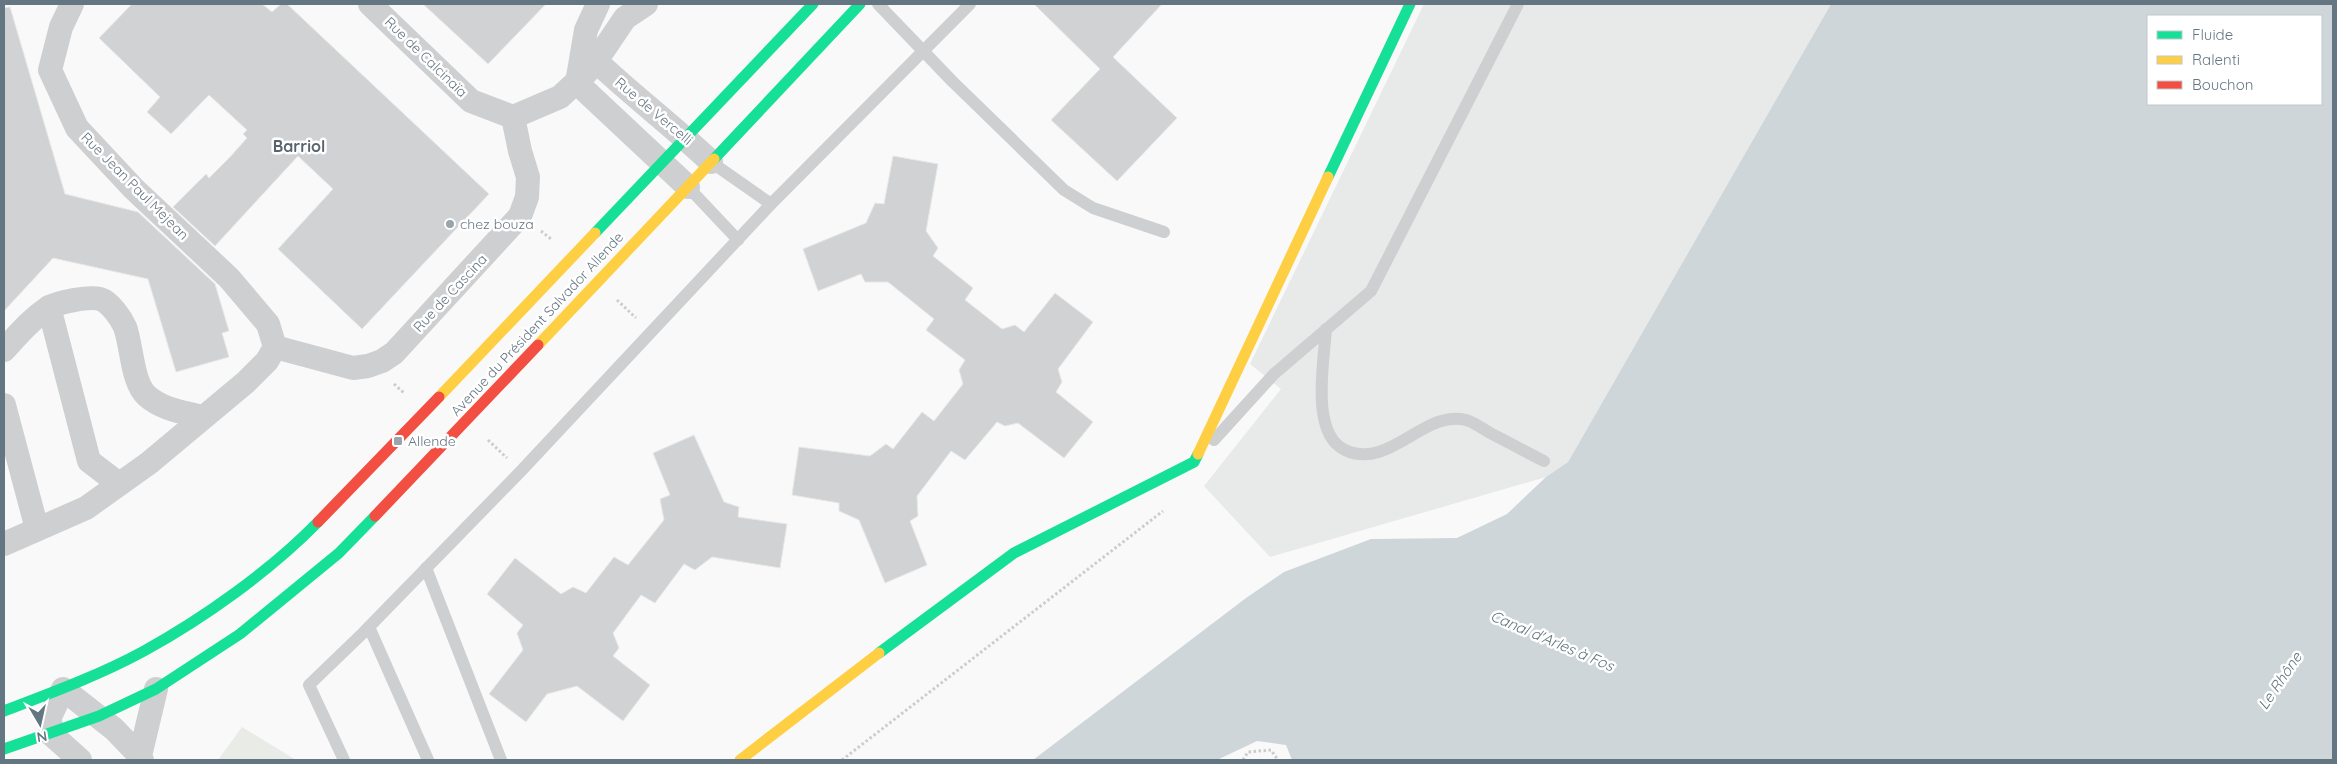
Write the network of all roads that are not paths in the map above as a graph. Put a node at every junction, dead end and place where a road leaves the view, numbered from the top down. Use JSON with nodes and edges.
{"nodes":[{"id":1,"x":72,"y":4,"type":"edge"},
{"id":2,"x":370,"y":4,"type":"edge"},
{"id":3,"x":598,"y":4,"type":"edge"},
{"id":4,"x":646,"y":4,"type":"edge"},
{"id":5,"x":813,"y":4,"type":"edge"},
{"id":6,"x":860,"y":4,"type":"edge"},
{"id":7,"x":878,"y":4,"type":"edge"},
{"id":8,"x":970,"y":4,"type":"edge"},
{"id":9,"x":1410,"y":4,"type":"edge"},
{"id":10,"x":1518,"y":4,"type":"edge"},
{"id":11,"x":924,"y":50,"type":"junction"},
{"id":12,"x":596,"y":61,"type":"junction"},
{"id":13,"x":577,"y":83,"type":"junction"},
{"id":14,"x":513,"y":117,"type":"junction"},
{"id":15,"x":686,"y":137,"type":"junction"},
{"id":16,"x":662,"y":162,"type":"junction"},
{"id":17,"x":711,"y":162,"type":"junction"},
{"id":18,"x":688,"y":187,"type":"junction"},
{"id":19,"x":771,"y":204,"type":"junction"},
{"id":20,"x":1164,"y":232,"type":"dead end"},
{"id":21,"x":738,"y":240,"type":"junction"},
{"id":22,"x":49,"y":307,"type":"junction"},
{"id":23,"x":1326,"y":329,"type":"junction"},
{"id":24,"x":275,"y":347,"type":"junction"},
{"id":25,"x":4,"y":350,"type":"edge"},
{"id":26,"x":4,"y":405,"type":"edge"},
{"id":27,"x":204,"y":418,"type":"junction"},
{"id":28,"x":1544,"y":461,"type":"dead end"},
{"id":29,"x":1194,"y":462,"type":"junction"},
{"id":30,"x":119,"y":484,"type":"junction"},
{"id":31,"x":37,"y":529,"type":"junction"},
{"id":32,"x":4,"y":544,"type":"edge"},
{"id":33,"x":426,"y":568,"type":"junction"},
{"id":34,"x":369,"y":627,"type":"junction"},
{"id":35,"x":63,"y":689,"type":"junction"},
{"id":36,"x":156,"y":689,"type":"junction"},
{"id":37,"x":4,"y":711,"type":"edge"},
{"id":38,"x":99,"y":716,"type":"junction"},
{"id":39,"x":50,"y":734,"type":"junction"},
{"id":40,"x":4,"y":749,"type":"edge"},
{"id":41,"x":141,"y":758,"type":"edge"},
{"id":42,"x":80,"y":760,"type":"edge"},
{"id":43,"x":344,"y":760,"type":"edge"},
{"id":44,"x":428,"y":760,"type":"edge"},
{"id":45,"x":501,"y":760,"type":"edge"},
{"id":46,"x":740,"y":760,"type":"edge"}],
"edges":[{"from":1,"to":24,"type":"street","name":"Rue Jean Paul Mejean"},
{"from":2,"to":14,"type":"street","name":"Rue de Calcinaïa"},
{"from":3,"to":13,"type":"street"},
{"from":4,"to":12,"type":"street"},
{"from":5,"to":15,"type":"street"},
{"from":6,"to":17,"type":"street","name":"Avenue du Président Salvador Allende"},
{"from":7,"to":11,"type":"lane"},
{"from":8,"to":11,"type":"lane"},
{"from":9,"to":29,"type":"street"},
{"from":10,"to":23,"type":"lane"},
{"from":11,"to":19,"type":"lane"},
{"from":11,"to":20,"type":"lane"},
{"from":12,"to":13,"type":"street"},
{"from":12,"to":15,"type":"street","name":"Rue de Vercelli"},
{"from":13,"to":14,"type":"street"},
{"from":13,"to":16,"type":"street"},
{"from":14,"to":24,"type":"street","name":"Rue de Cascina"},
{"from":15,"to":16,"type":"street"},
{"from":15,"to":17,"type":"street","name":"Rue de Vercelli"},
{"from":16,"to":18,"type":"street"},
{"from":16,"to":35,"type":"street"},
{"from":17,"to":18,"type":"street","name":"Avenue du Président Salvador Allende"},
{"from":17,"to":19,"type":"lane"},
{"from":18,"to":21,"type":"lane"},
{"from":18,"to":36,"type":"street","name":"Avenue du Président Salvador Allende"},
{"from":19,"to":21,"type":"lane"},
{"from":21,"to":33,"type":"lane"},
{"from":22,"to":25,"type":"street"},
{"from":22,"to":27,"type":"street"},
{"from":22,"to":30,"type":"street"},
{"from":23,"to":28,"type":"lane"},
{"from":23,"to":29,"type":"lane"},
{"from":24,"to":27,"type":"street"},
{"from":26,"to":31,"type":"street"},
{"from":27,"to":30,"type":"street"},
{"from":29,"to":46,"type":"street"},
{"from":30,"to":31,"type":"street"},
{"from":31,"to":32,"type":"street"},
{"from":33,"to":34,"type":"lane"},
{"from":33,"to":45,"type":"lane"},
{"from":34,"to":43,"type":"lane"},
{"from":34,"to":44,"type":"lane"},
{"from":35,"to":37,"type":"street"},
{"from":35,"to":38,"type":"street"},
{"from":35,"to":39,"type":"street"},
{"from":36,"to":38,"type":"street","name":"Avenue du Président Salvador Allende"},
{"from":36,"to":41,"type":"street"},
{"from":38,"to":39,"type":"street","name":"Avenue du Président Salvador Allende"},
{"from":38,"to":41,"type":"street"},
{"from":39,"to":40,"type":"street","name":"Avenue du Président Salvador Allende"},
{"from":39,"to":42,"type":"street"}]}
